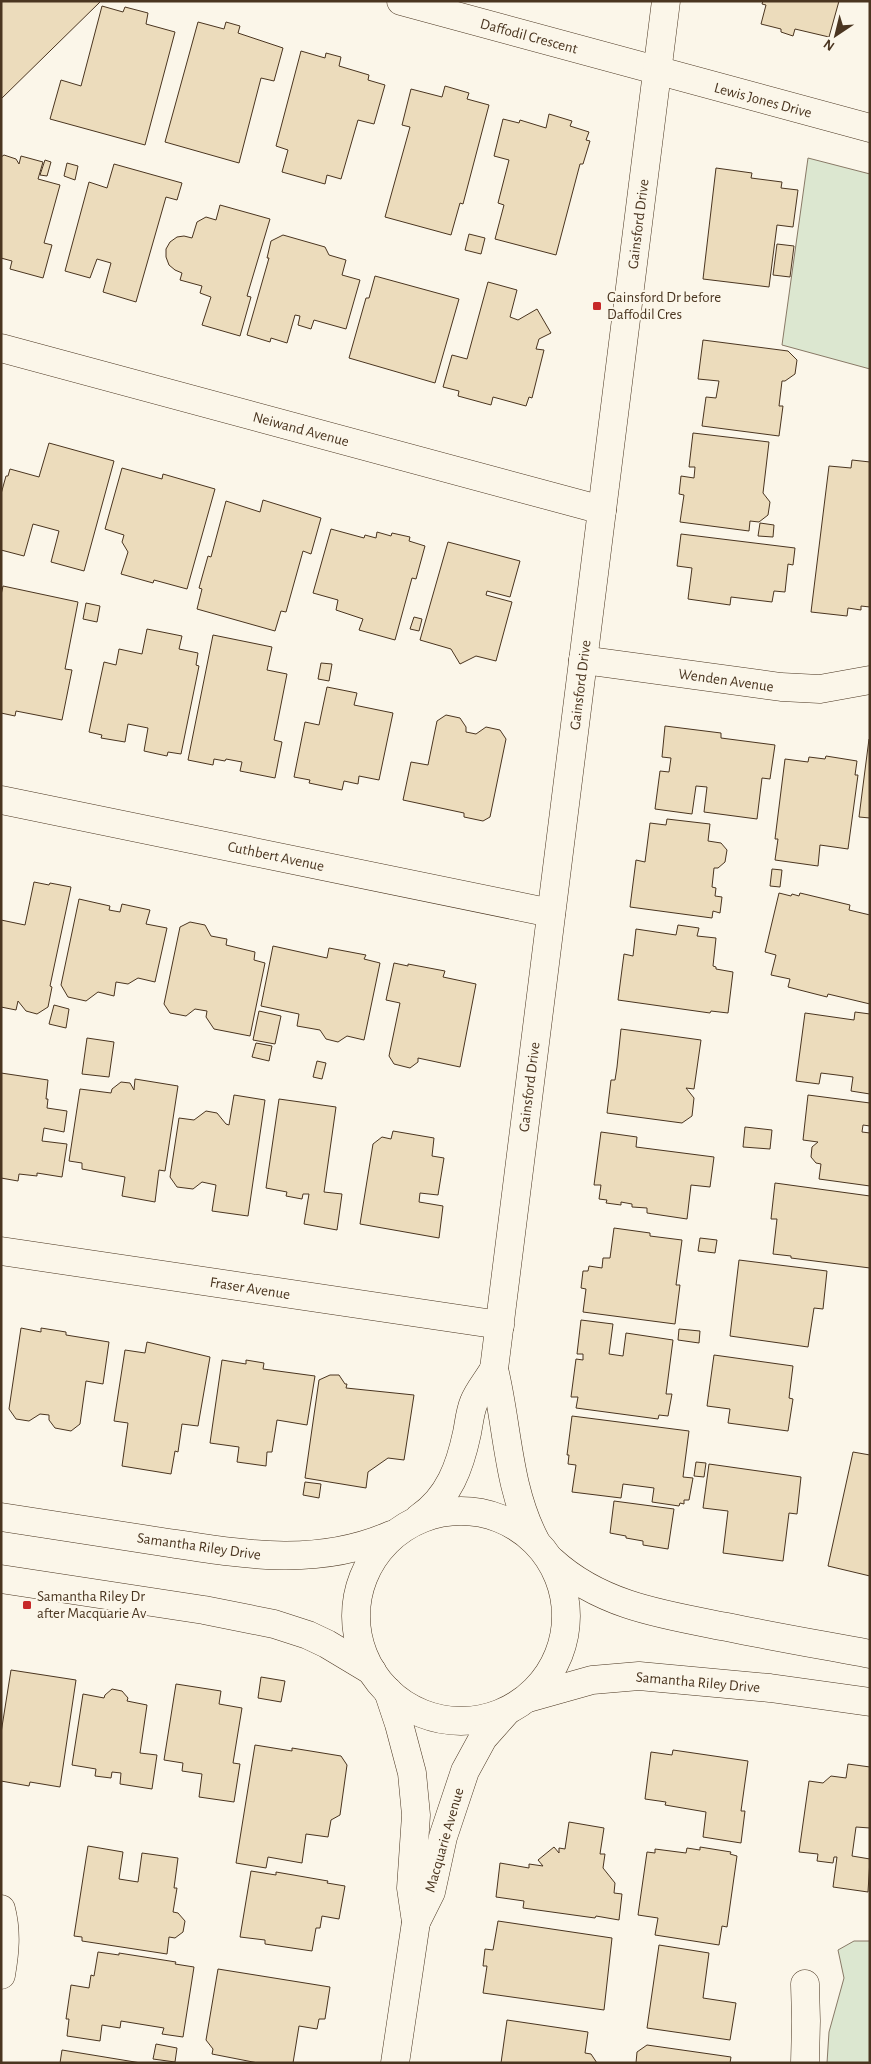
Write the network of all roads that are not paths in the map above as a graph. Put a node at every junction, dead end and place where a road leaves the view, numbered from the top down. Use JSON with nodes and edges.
{"nodes":[{"id":1,"x":401,"y":1,"type":"edge"},
{"id":2,"x":666,"y":1,"type":"edge"},
{"id":3,"x":657,"y":71,"type":"junction"},
{"id":4,"x":870,"y":128,"type":"edge"},
{"id":5,"x":1,"y":348,"type":"edge"},
{"id":6,"x":602,"y":510,"type":"junction"},
{"id":7,"x":583,"y":660,"type":"junction"},
{"id":8,"x":870,"y":680,"type":"edge"},
{"id":9,"x":1,"y":800,"type":"edge"},
{"id":10,"x":551,"y":913,"type":"junction"},
{"id":11,"x":1,"y":1251,"type":"edge"},
{"id":12,"x":500,"y":1325,"type":"junction"},
{"id":13,"x":494,"y":1369,"type":"junction"},
{"id":14,"x":1,"y":1517,"type":"edge"},
{"id":15,"x":405,"y":1527,"type":"junction"},
{"id":16,"x":543,"y":1550,"type":"junction"},
{"id":17,"x":1,"y":1579,"type":"edge"},
{"id":18,"x":870,"y":1654,"type":"edge"},
{"id":19,"x":380,"y":1681,"type":"junction"},
{"id":20,"x":870,"y":1702,"type":"edge"},
{"id":21,"x":518,"y":1704,"type":"junction"},
{"id":22,"x":1,"y":1909,"type":"edge"},
{"id":23,"x":416,"y":1922,"type":"junction"},
{"id":24,"x":1,"y":1975,"type":"edge"},
{"id":25,"x":804,"y":1984,"type":"dead end"},
{"id":26,"x":395,"y":2063,"type":"edge"},
{"id":27,"x":805,"y":2063,"type":"edge"}],
"edges":[{"from":1,"to":3,"type":"street","name":"Daffodil Crescent"},
{"from":2,"to":3,"type":"street","name":"Gainsford Drive"},
{"from":3,"to":4,"type":"street","name":"Lewis Jones Drive"},
{"from":3,"to":6,"type":"street","name":"Gainsford Drive"},
{"from":5,"to":6,"type":"street","name":"Neiwand Avenue"},
{"from":6,"to":7,"type":"street","name":"Gainsford Drive"},
{"from":7,"to":8,"type":"street","name":"Wenden Avenue"},
{"from":7,"to":10,"type":"street","name":"Gainsford Drive"},
{"from":9,"to":10,"type":"street","name":"Cuthbert Avenue"},
{"from":10,"to":12,"type":"street","name":"Gainsford Drive"},
{"from":11,"to":12,"type":"street","name":"Fraser Avenue"},
{"from":12,"to":13,"type":"street","name":"Gainsford Drive"},
{"from":13,"to":15,"type":"street","name":"Gainsford Drive"},
{"from":13,"to":16,"type":"street","name":"Gainsford Drive"},
{"from":14,"to":15,"type":"street","name":"Samantha Riley Drive"},
{"from":15,"to":16,"type":"street","name":"Samantha Riley Drive"},
{"from":15,"to":19,"type":"street","name":"Macquarie Avenue"},
{"from":16,"to":18,"type":"street"},
{"from":16,"to":21,"type":"street","name":"Macquarie Avenue"},
{"from":17,"to":19,"type":"street"},
{"from":19,"to":21,"type":"street","name":"Samantha Riley Drive"},
{"from":19,"to":23,"type":"street","name":"Macquarie Avenue"},
{"from":20,"to":21,"type":"street","name":"Samantha Riley Drive"},
{"from":21,"to":23,"type":"street","name":"Macquarie Avenue"},
{"from":22,"to":24,"type":"street"},
{"from":23,"to":26,"type":"street","name":"Macquarie Avenue"},
{"from":25,"to":27,"type":"street"}]}
